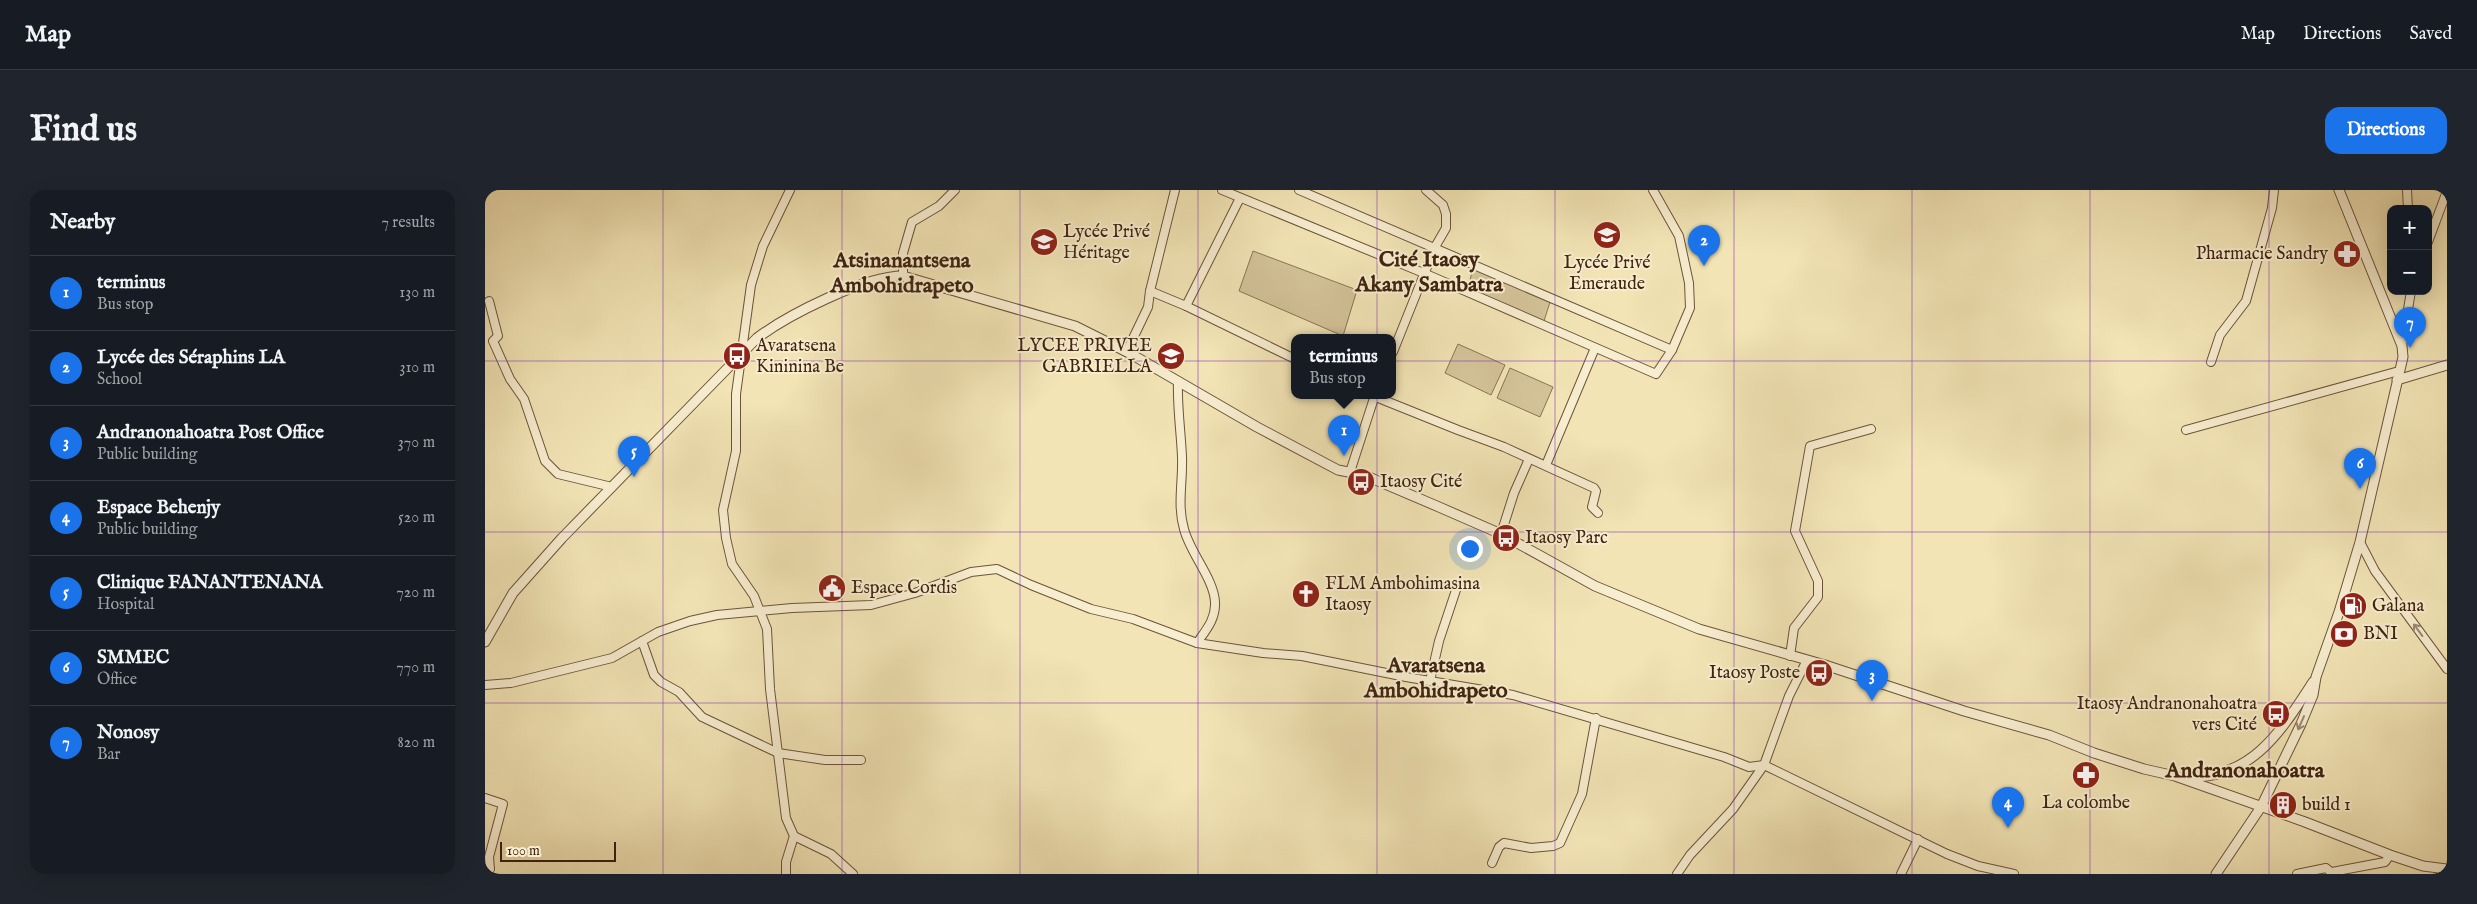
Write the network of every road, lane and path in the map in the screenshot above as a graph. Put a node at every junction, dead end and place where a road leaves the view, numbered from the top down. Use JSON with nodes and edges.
{"nodes":[{"id":1,"x":790,"y":190,"type":"edge"},
{"id":2,"x":955,"y":190,"type":"edge"},
{"id":3,"x":1175,"y":190,"type":"edge"},
{"id":4,"x":1222,"y":190,"type":"edge"},
{"id":5,"x":1299,"y":190,"type":"edge"},
{"id":6,"x":1426,"y":190,"type":"edge"},
{"id":7,"x":1653,"y":190,"type":"edge"},
{"id":8,"x":2274,"y":190,"type":"edge"},
{"id":9,"x":2339,"y":190,"type":"edge"},
{"id":10,"x":2407,"y":190,"type":"edge"},
{"id":11,"x":2447,"y":190,"type":"edge"},
{"id":12,"x":1240,"y":198,"type":"junction"},
{"id":13,"x":2408,"y":205,"type":"edge"},
{"id":14,"x":2432,"y":231,"type":"edge"},
{"id":15,"x":1435,"y":247,"type":"junction"},
{"id":16,"x":1426,"y":274,"type":"junction"},
{"id":17,"x":903,"y":276,"type":"junction"},
{"id":18,"x":1150,"y":291,"type":"junction"},
{"id":19,"x":2410,"y":295,"type":"edge"},
{"id":20,"x":489,"y":301,"type":"dead end"},
{"id":21,"x":1186,"y":306,"type":"junction"},
{"id":22,"x":1396,"y":345,"type":"edge"},
{"id":23,"x":2403,"y":346,"type":"junction"},
{"id":24,"x":1595,"y":348,"type":"junction"},
{"id":25,"x":1672,"y":350,"type":"junction"},
{"id":26,"x":1127,"y":351,"type":"junction"},
{"id":27,"x":740,"y":355,"type":"junction"},
{"id":28,"x":1291,"y":357,"type":"edge"},
{"id":29,"x":2211,"y":362,"type":"dead end"},
{"id":30,"x":2447,"y":365,"type":"edge"},
{"id":31,"x":2399,"y":371,"type":"junction"},
{"id":32,"x":2397,"y":380,"type":"junction"},
{"id":33,"x":1178,"y":381,"type":"junction"},
{"id":34,"x":1372,"y":399,"type":"edge"},
{"id":35,"x":1383,"y":399,"type":"edge"},
{"id":36,"x":1871,"y":429,"type":"dead end"},
{"id":37,"x":2186,"y":430,"type":"dead end"},
{"id":38,"x":1529,"y":459,"type":"junction"},
{"id":39,"x":1546,"y":465,"type":"junction"},
{"id":40,"x":1350,"y":472,"type":"junction"},
{"id":41,"x":612,"y":487,"type":"junction"},
{"id":42,"x":1598,"y":513,"type":"dead end"},
{"id":43,"x":1501,"y":534,"type":"junction"},
{"id":44,"x":2360,"y":542,"type":"junction"},
{"id":45,"x":1457,"y":587,"type":"dead end"},
{"id":46,"x":761,"y":611,"type":"junction"},
{"id":47,"x":642,"y":640,"type":"junction"},
{"id":48,"x":485,"y":642,"type":"edge"},
{"id":49,"x":1197,"y":643,"type":"junction"},
{"id":50,"x":1790,"y":656,"type":"junction"},
{"id":51,"x":1807,"y":660,"type":"junction"},
{"id":52,"x":2447,"y":670,"type":"edge"},
{"id":53,"x":2316,"y":677,"type":"junction"},
{"id":54,"x":1430,"y":681,"type":"junction"},
{"id":55,"x":485,"y":685,"type":"edge"},
{"id":56,"x":1596,"y":718,"type":"junction"},
{"id":57,"x":778,"y":753,"type":"junction"},
{"id":58,"x":861,"y":760,"type":"dead end"},
{"id":59,"x":1764,"y":765,"type":"junction"},
{"id":60,"x":2175,"y":776,"type":"junction"},
{"id":61,"x":485,"y":798,"type":"edge"},
{"id":62,"x":2261,"y":807,"type":"junction"},
{"id":63,"x":794,"y":836,"type":"junction"},
{"id":64,"x":1918,"y":839,"type":"junction"},
{"id":65,"x":2390,"y":855,"type":"junction"},
{"id":66,"x":1491,"y":864,"type":"dead end"},
{"id":67,"x":490,"y":869,"type":"dead end"},
{"id":68,"x":2447,"y":869,"type":"edge"},
{"id":69,"x":2332,"y":873,"type":"edge"},
{"id":70,"x":786,"y":874,"type":"edge"},
{"id":71,"x":853,"y":874,"type":"edge"},
{"id":72,"x":1677,"y":874,"type":"edge"},
{"id":73,"x":1901,"y":874,"type":"edge"},
{"id":74,"x":2014,"y":874,"type":"edge"},
{"id":75,"x":2216,"y":874,"type":"edge"},
{"id":76,"x":2297,"y":874,"type":"edge"}],
"edges":[{"from":1,"to":27,"type":"street"},
{"from":2,"to":17,"type":"street"},
{"from":3,"to":18,"type":"street"},
{"from":4,"to":12,"type":"street"},
{"from":5,"to":15,"type":"street"},
{"from":6,"to":15,"type":"street"},
{"from":7,"to":25,"type":"street"},
{"from":8,"to":29,"type":"street"},
{"from":9,"to":23,"type":"street"},
{"from":10,"to":13,"type":"street"},
{"from":11,"to":14,"type":"street"},
{"from":12,"to":16,"type":"street"},
{"from":12,"to":21,"type":"street"},
{"from":15,"to":16,"type":"street"},
{"from":15,"to":25,"type":"street"},
{"from":16,"to":22,"type":"street"},
{"from":16,"to":24,"type":"street"},
{"from":17,"to":26,"type":"street"},
{"from":17,"to":27,"type":"street"},
{"from":18,"to":21,"type":"street"},
{"from":18,"to":26,"type":"street"},
{"from":19,"to":23,"type":"street"},
{"from":20,"to":41,"type":"street"},
{"from":21,"to":28,"type":"street"},
{"from":23,"to":31,"type":"street"},
{"from":24,"to":25,"type":"street"},
{"from":24,"to":39,"type":"street"},
{"from":26,"to":33,"type":"street"},
{"from":27,"to":41,"type":"street"},
{"from":27,"to":46,"type":"street"},
{"from":30,"to":32,"type":"street"},
{"from":31,"to":32,"type":"street"},
{"from":31,"to":37,"type":"street"},
{"from":32,"to":44,"type":"street"},
{"from":33,"to":40,"type":"street"},
{"from":33,"to":49,"type":"street"},
{"from":34,"to":40,"type":"street"},
{"from":35,"to":38,"type":"street"},
{"from":36,"to":50,"type":"street"},
{"from":38,"to":39,"type":"street"},
{"from":38,"to":43,"type":"street"},
{"from":39,"to":42,"type":"street"},
{"from":40,"to":43,"type":"street"},
{"from":41,"to":48,"type":"street"},
{"from":43,"to":50,"type":"street"},
{"from":52,"to":44,"type":"street","one_way":true},
{"from":44,"to":53,"type":"street"},
{"from":45,"to":54,"type":"street"},
{"from":46,"to":47,"type":"street"},
{"from":46,"to":49,"type":"street"},
{"from":46,"to":57,"type":"street"},
{"from":47,"to":55,"type":"street"},
{"from":47,"to":57,"type":"street"},
{"from":49,"to":54,"type":"street"},
{"from":50,"to":51,"type":"street"},
{"from":51,"to":59,"type":"street"},
{"from":51,"to":60,"type":"street"},
{"from":53,"to":60,"type":"street"},
{"from":53,"to":62,"type":"street","one_way":true},
{"from":54,"to":56,"type":"street"},
{"from":56,"to":59,"type":"street"},
{"from":56,"to":66,"type":"street"},
{"from":57,"to":58,"type":"street"},
{"from":57,"to":63,"type":"street"},
{"from":59,"to":64,"type":"street"},
{"from":59,"to":72,"type":"street"},
{"from":60,"to":62,"type":"street"},
{"from":61,"to":67,"type":"street"},
{"from":62,"to":65,"type":"street"},
{"from":62,"to":75,"type":"street"},
{"from":63,"to":70,"type":"street"},
{"from":63,"to":71,"type":"street"},
{"from":64,"to":73,"type":"street"},
{"from":64,"to":74,"type":"street"},
{"from":65,"to":68,"type":"street"},
{"from":65,"to":69,"type":"street"},
{"from":69,"to":76,"type":"street"}]}
